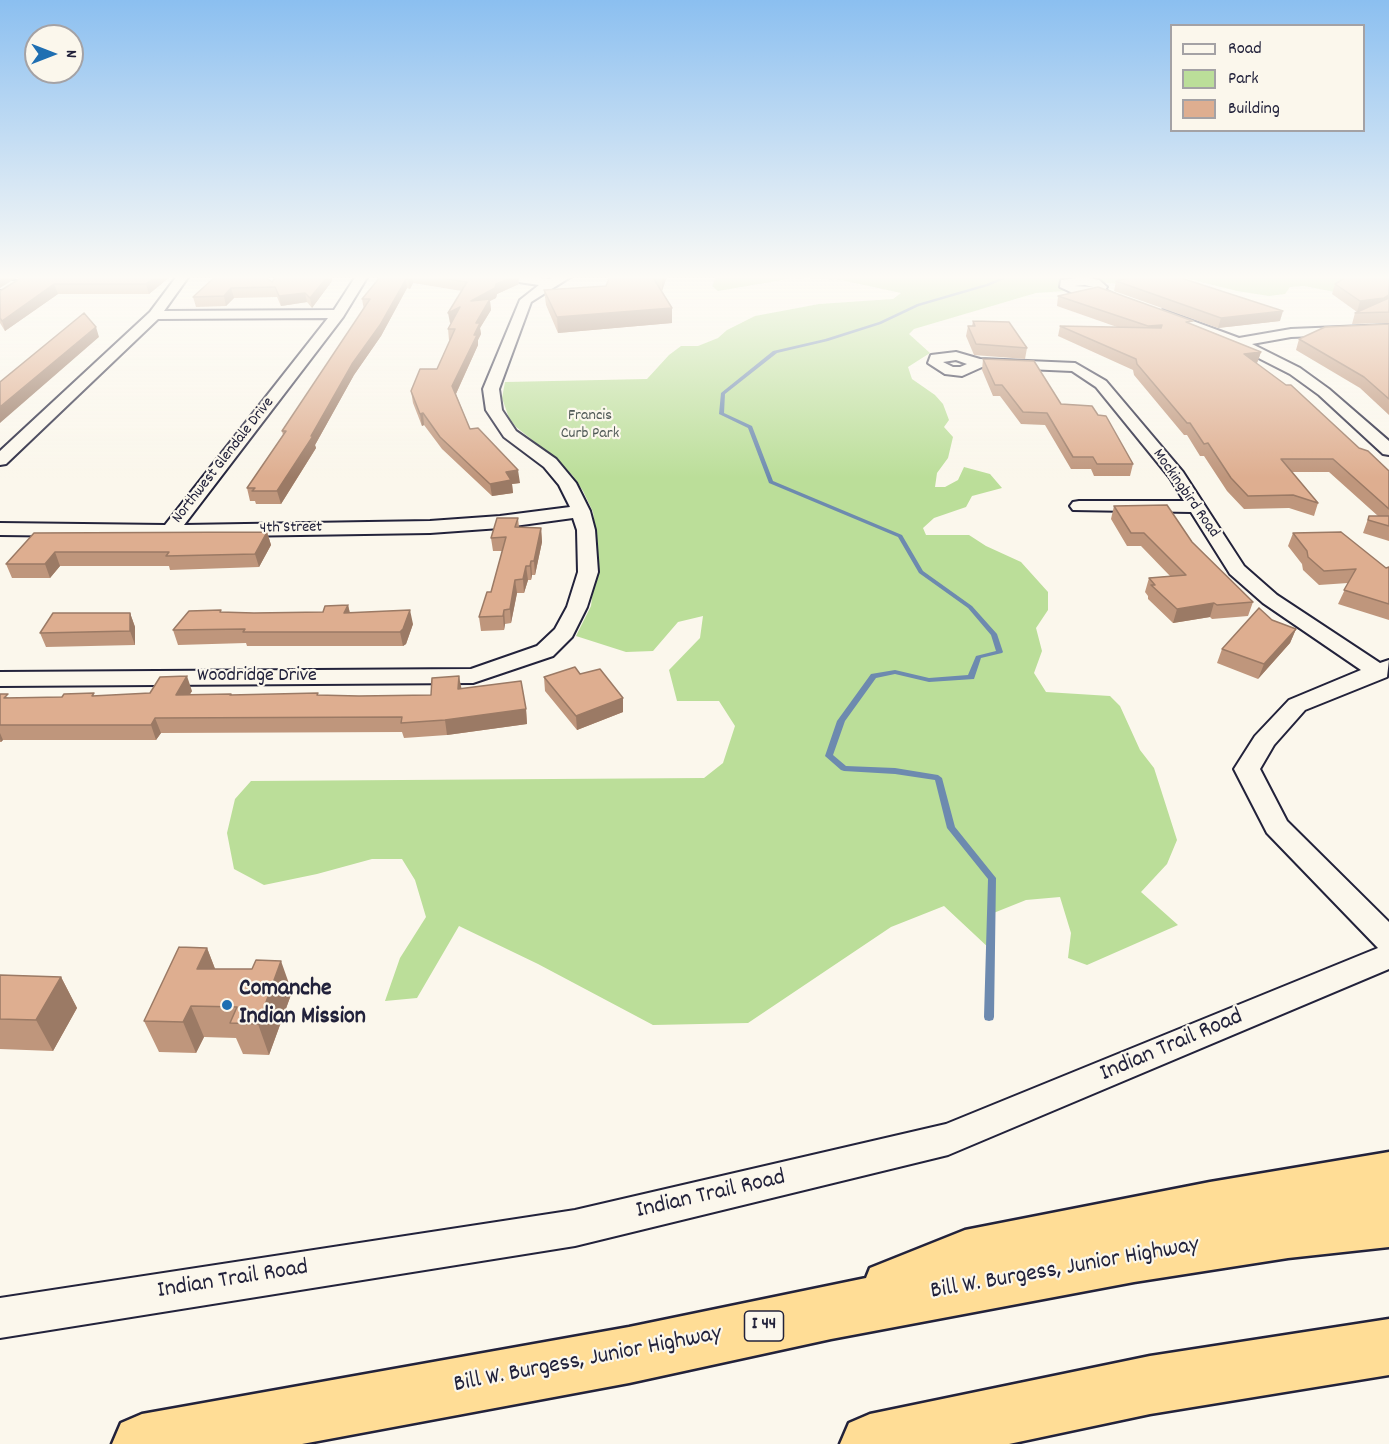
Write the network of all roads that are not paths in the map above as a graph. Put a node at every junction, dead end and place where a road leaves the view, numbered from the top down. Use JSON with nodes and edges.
{"nodes":[{"id":1,"x":125,"y":343,"type":"edge"},
{"id":2,"x":315,"y":343,"type":"edge"},
{"id":3,"x":508,"y":343,"type":"edge"},
{"id":4,"x":1241,"y":343,"type":"edge"},
{"id":5,"x":979,"y":363,"type":"dead end"},
{"id":6,"x":1389,"y":450,"type":"edge"},
{"id":7,"x":0,"y":460,"type":"edge"},
{"id":8,"x":1079,"y":506,"type":"dead end"},
{"id":9,"x":1197,"y":507,"type":"junction"},
{"id":10,"x":581,"y":511,"type":"junction"},
{"id":11,"x":0,"y":529,"type":"edge"},
{"id":12,"x":170,"y":531,"type":"junction"},
{"id":13,"x":1384,"y":669,"type":"edge"},
{"id":14,"x":0,"y":679,"type":"edge"},
{"id":15,"x":1389,"y":940,"type":"edge"},
{"id":16,"x":1389,"y":957,"type":"edge"},
{"id":17,"x":1389,"y":1175,"type":"edge"},
{"id":18,"x":1389,"y":1222,"type":"edge"},
{"id":19,"x":831,"y":1312,"type":"junction"},
{"id":20,"x":0,"y":1318,"type":"edge"},
{"id":21,"x":1389,"y":1347,"type":"edge"},
{"id":22,"x":142,"y":1444,"type":"edge"},
{"id":23,"x":870,"y":1444,"type":"edge"}],
"edges":[{"from":1,"to":7,"type":"street"},
{"from":2,"to":12,"type":"street","name":"Northwest Glendale Drive"},
{"from":3,"to":10,"type":"street","name":"Woodridge Drive"},
{"from":4,"to":6,"type":"street"},
{"from":5,"to":9,"type":"street","name":"Mockingbird Road"},
{"from":8,"to":9,"type":"street"},
{"from":9,"to":13,"type":"street","name":"Mockingbird Road"},
{"from":10,"to":12,"type":"street","name":"4th Street"},
{"from":10,"to":14,"type":"street","name":"Woodridge Drive"},
{"from":11,"to":12,"type":"street","name":"4th Street"},
{"from":13,"to":15,"type":"street"},
{"from":16,"to":20,"type":"street","name":"Indian Trail Road"},
{"from":17,"to":19,"type":"highway"},
{"from":18,"to":19,"type":"highway","name":"Bill W. Burgess, Junior Highway","number":"I 44"},
{"from":19,"to":22,"type":"highway","name":"Bill W. Burgess, Junior Highway","number":"I 44"},
{"from":21,"to":23,"type":"highway"}]}
